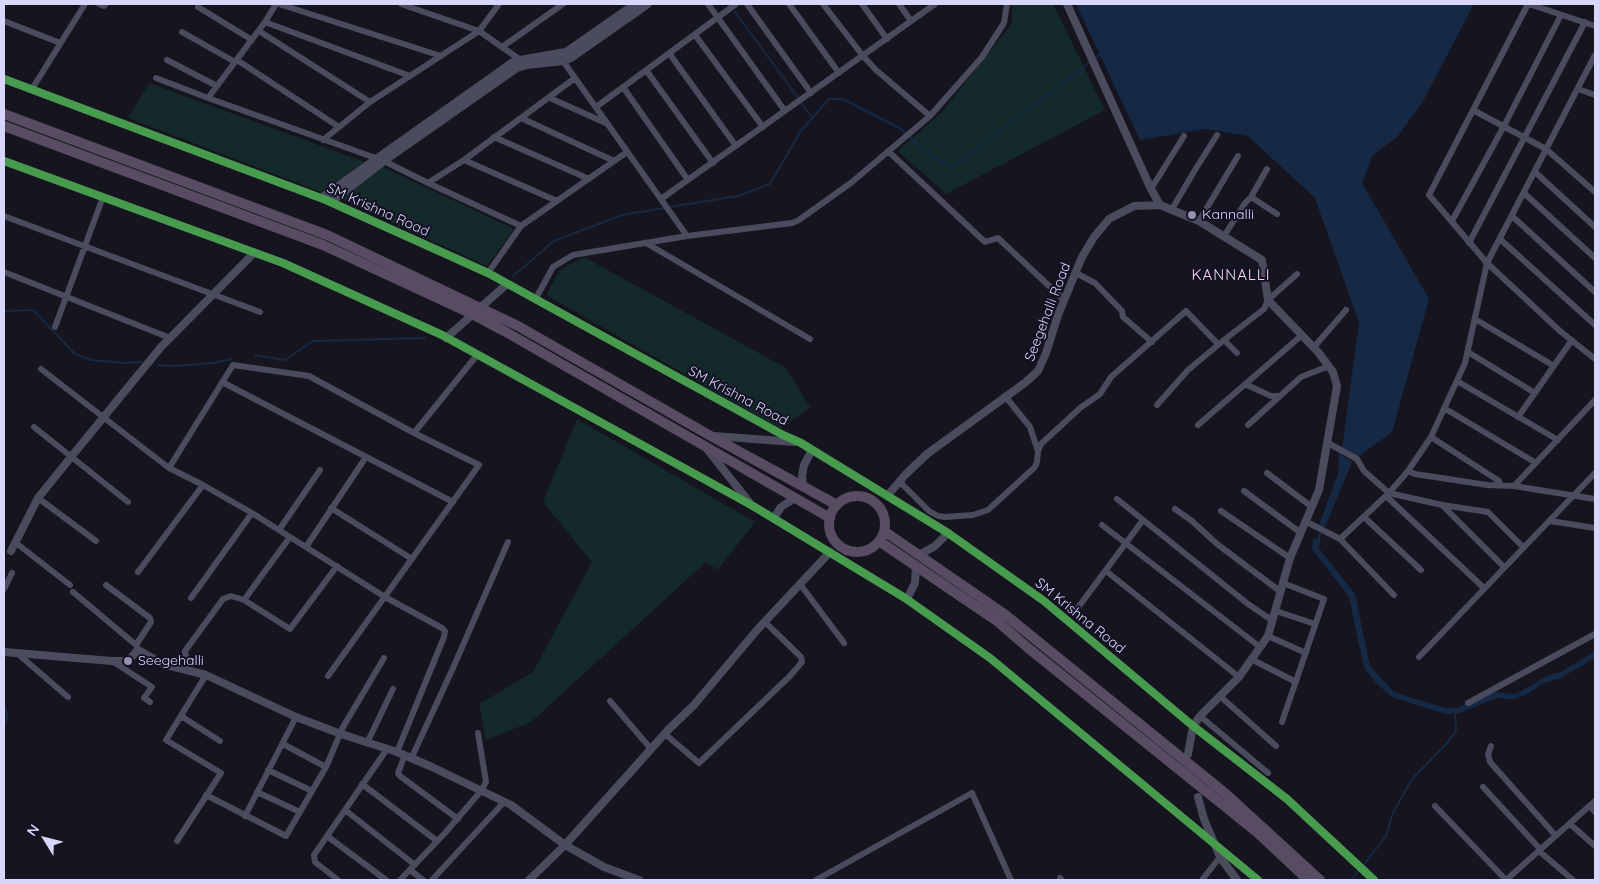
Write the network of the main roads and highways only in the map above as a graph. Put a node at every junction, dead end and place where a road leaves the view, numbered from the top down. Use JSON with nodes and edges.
{"nodes":[{"id":1,"x":4,"y":114,"type":"edge"},
{"id":2,"x":4,"y":126,"type":"edge"},
{"id":3,"x":837,"y":505,"type":"junction"},
{"id":4,"x":830,"y":518,"type":"junction"},
{"id":5,"x":884,"y":531,"type":"junction"},
{"id":6,"x":879,"y":541,"type":"junction"},
{"id":7,"x":1308,"y":880,"type":"edge"},
{"id":8,"x":1320,"y":880,"type":"edge"}],
"edges":[{"from":1,"to":3,"type":"highway"},
{"from":2,"to":4,"type":"highway"},
{"from":3,"to":4,"type":"highway"},
{"from":3,"to":5,"type":"highway"},
{"from":4,"to":6,"type":"highway"},
{"from":5,"to":6,"type":"highway"},
{"from":5,"to":8,"type":"highway"},
{"from":6,"to":7,"type":"highway"}]}
